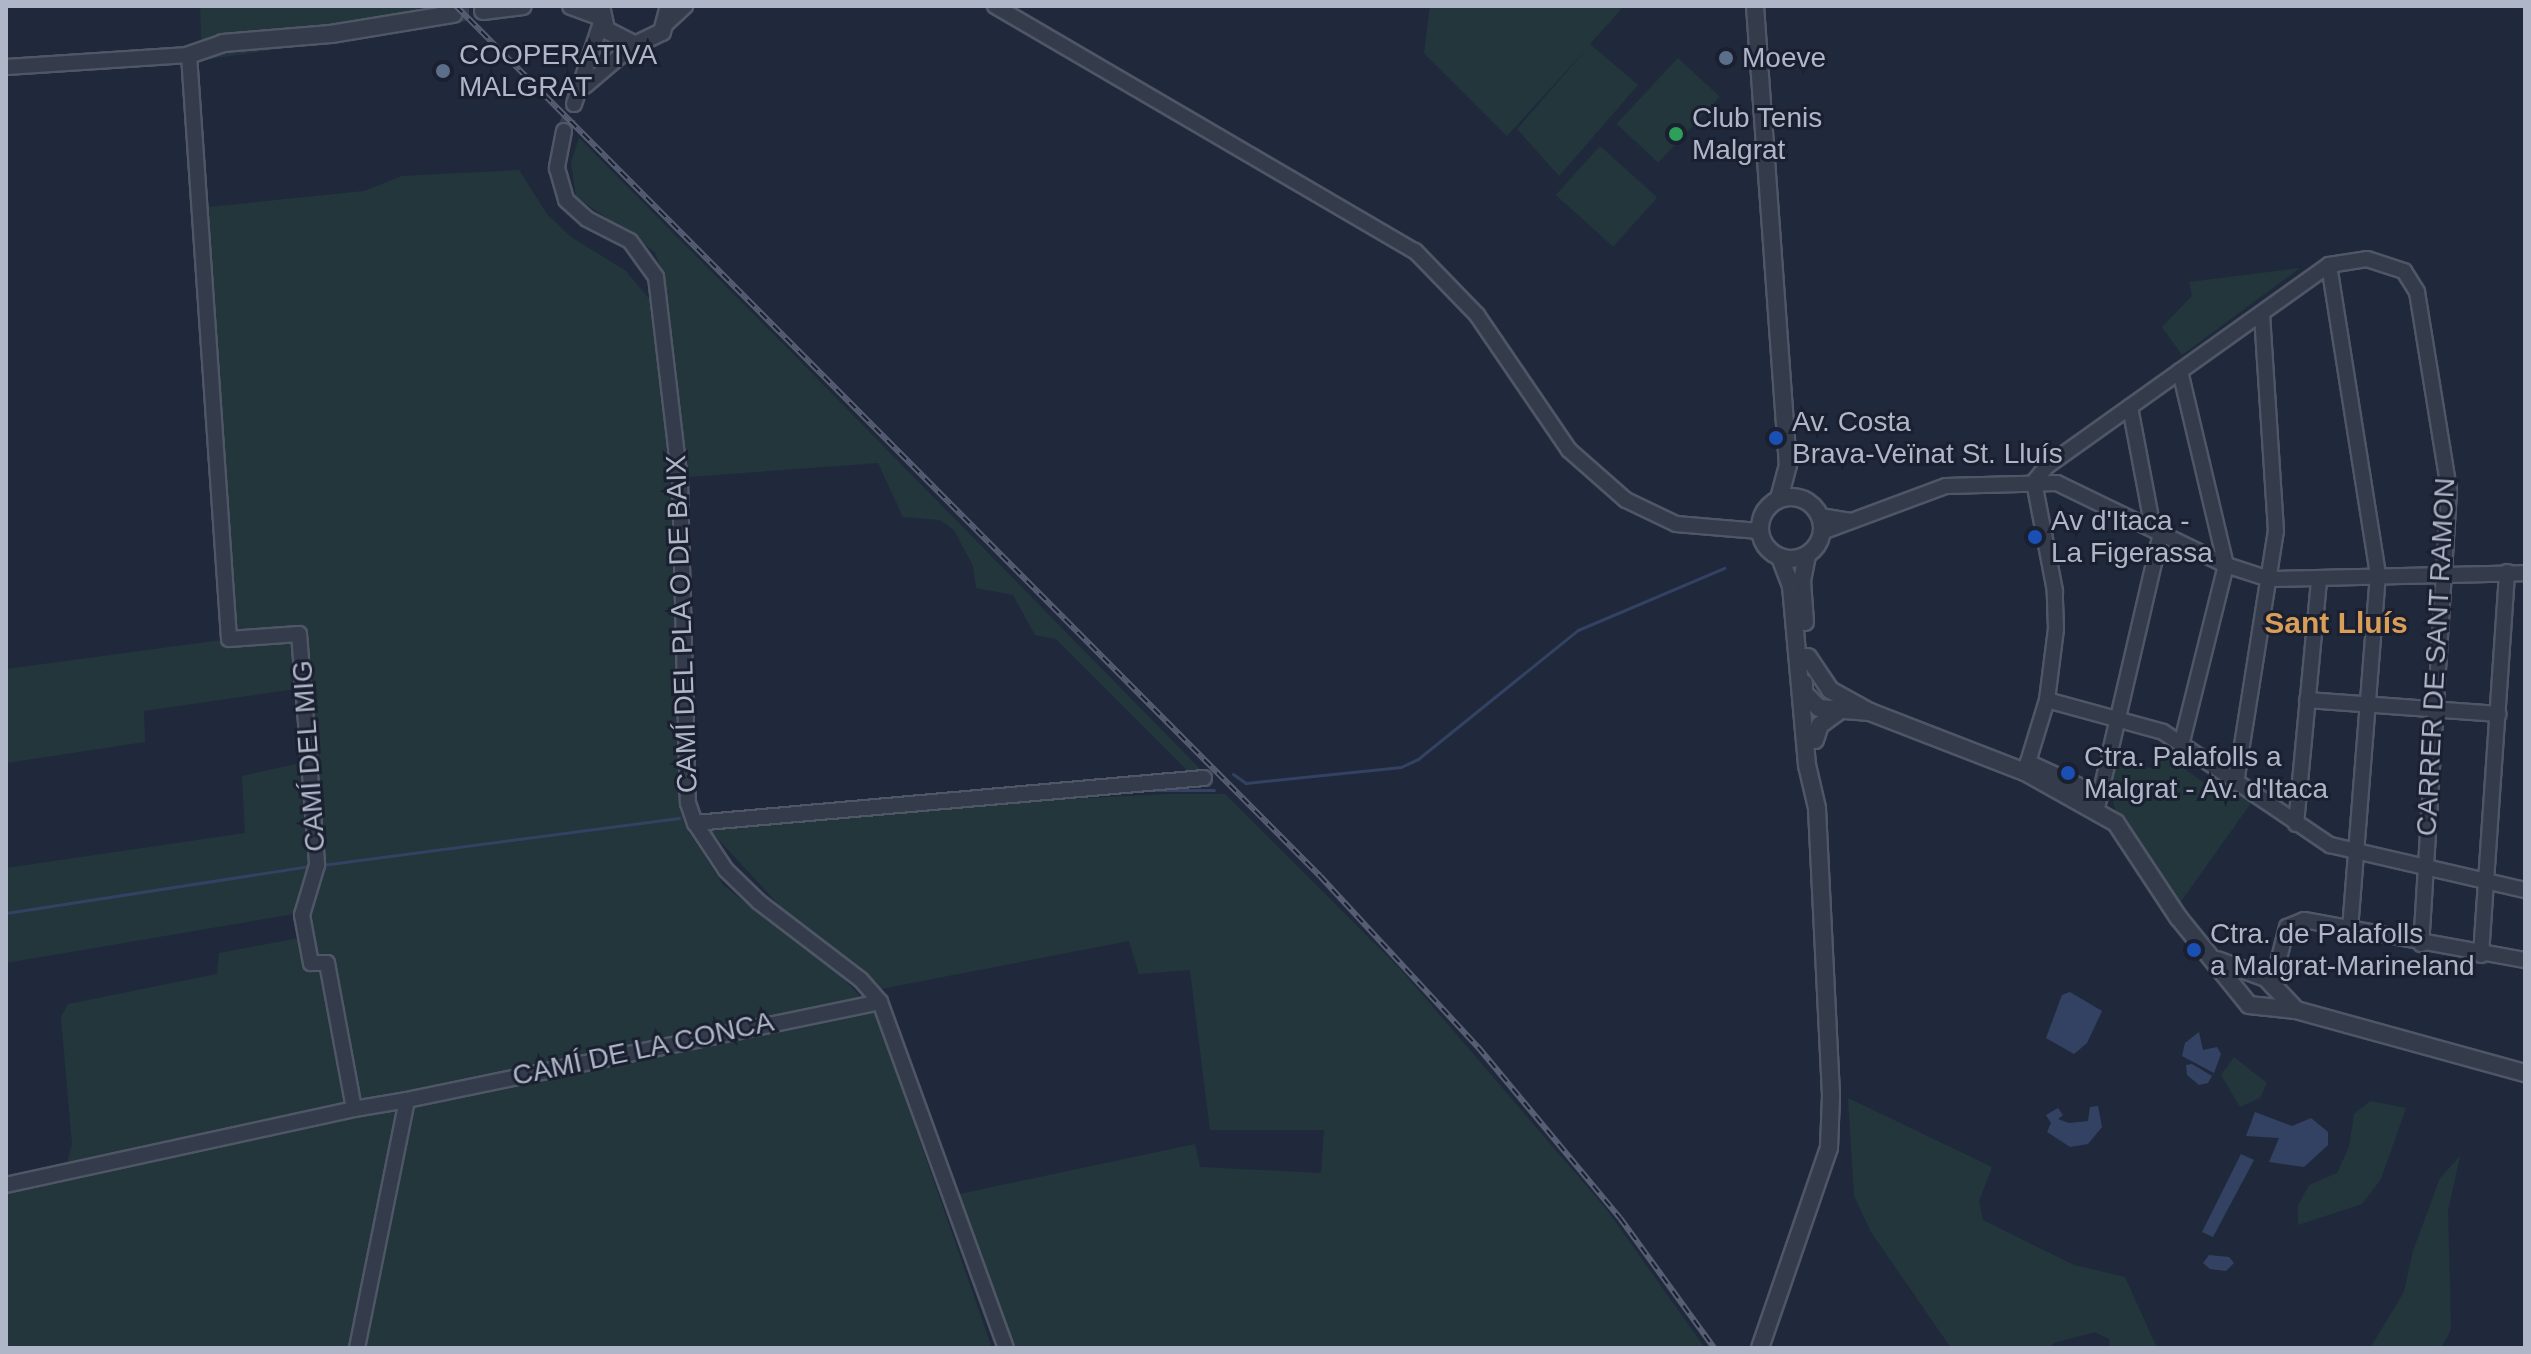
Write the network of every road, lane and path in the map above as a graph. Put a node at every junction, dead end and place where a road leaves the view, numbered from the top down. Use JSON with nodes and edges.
{"nodes":[{"id":1,"x":523,"y":6,"type":"edge"},
{"id":2,"x":571,"y":6,"type":"edge"},
{"id":3,"x":685,"y":6,"type":"edge"},
{"id":4,"x":995,"y":6,"type":"edge"},
{"id":5,"x":1755,"y":6,"type":"edge"},
{"id":6,"x":483,"y":11,"type":"dead end"},
{"id":7,"x":453,"y":14,"type":"dead end"},
{"id":8,"x":668,"y":14,"type":"edge"},
{"id":9,"x":601,"y":15,"type":"edge"},
{"id":10,"x":633,"y":45,"type":"junction"},
{"id":11,"x":189,"y":55,"type":"junction"},
{"id":12,"x":6,"y":67,"type":"edge"},
{"id":13,"x":564,"y":131,"type":"tunnel mouth"},
{"id":14,"x":2329,"y":265,"type":"junction"},
{"id":15,"x":2262,"y":313,"type":"junction"},
{"id":16,"x":2180,"y":371,"type":"junction"},
{"id":17,"x":2130,"y":407,"type":"junction"},
{"id":18,"x":1788,"y":465,"type":"junction"},
{"id":19,"x":2034,"y":482,"type":"junction"},
{"id":20,"x":1779,"y":499,"type":"junction"},
{"id":21,"x":1804,"y":499,"type":"junction"},
{"id":22,"x":1821,"y":524,"type":"junction"},
{"id":23,"x":1759,"y":531,"type":"junction"},
{"id":24,"x":2157,"y":531,"type":"junction"},
{"id":25,"x":1807,"y":555,"type":"junction"},
{"id":26,"x":1780,"y":558,"type":"junction"},
{"id":27,"x":2226,"y":565,"type":"junction"},
{"id":28,"x":2446,"y":572,"type":"junction"},
{"id":29,"x":2507,"y":572,"type":"junction"},
{"id":30,"x":2525,"y":573,"type":"edge"},
{"id":31,"x":2378,"y":574,"type":"junction"},
{"id":32,"x":2269,"y":579,"type":"junction"},
{"id":33,"x":2319,"y":579,"type":"junction"},
{"id":34,"x":1802,"y":652,"type":"junction"},
{"id":35,"x":1830,"y":690,"type":"junction"},
{"id":36,"x":2047,"y":700,"type":"junction"},
{"id":37,"x":2307,"y":700,"type":"junction"},
{"id":38,"x":1812,"y":702,"type":"junction"},
{"id":39,"x":2369,"y":704,"type":"junction"},
{"id":40,"x":2437,"y":709,"type":"junction"},
{"id":41,"x":1838,"y":712,"type":"junction"},
{"id":42,"x":1870,"y":712,"type":"junction"},
{"id":43,"x":2498,"y":714,"type":"junction"},
{"id":44,"x":2116,"y":717,"type":"junction"},
{"id":45,"x":1815,"y":740,"type":"junction"},
{"id":46,"x":2181,"y":745,"type":"junction"},
{"id":47,"x":1806,"y":760,"type":"junction"},
{"id":48,"x":2027,"y":767,"type":"junction"},
{"id":49,"x":1204,"y":778,"type":"dead end"},
{"id":50,"x":2236,"y":783,"type":"junction"},
{"id":51,"x":1814,"y":787,"type":"junction"},
{"id":52,"x":2098,"y":802,"type":"junction"},
{"id":53,"x":695,"y":823,"type":"junction"},
{"id":54,"x":2296,"y":824,"type":"junction"},
{"id":55,"x":2359,"y":850,"type":"junction"},
{"id":56,"x":2426,"y":866,"type":"junction"},
{"id":57,"x":2488,"y":881,"type":"junction"},
{"id":58,"x":2525,"y":890,"type":"edge"},
{"id":59,"x":2350,"y":927,"type":"junction"},
{"id":60,"x":2282,"y":940,"type":"junction"},
{"id":61,"x":2421,"y":944,"type":"junction"},
{"id":62,"x":2481,"y":955,"type":"junction"},
{"id":63,"x":2216,"y":959,"type":"junction"},
{"id":64,"x":2525,"y":960,"type":"edge"},
{"id":65,"x":2255,"y":975,"type":"junction"},
{"id":66,"x":2272,"y":987,"type":"junction"},
{"id":67,"x":2241,"y":992,"type":"junction"},
{"id":68,"x":880,"y":1002,"type":"junction"},
{"id":69,"x":2262,"y":1006,"type":"junction"},
{"id":70,"x":2296,"y":1010,"type":"junction"},
{"id":71,"x":2525,"y":1073,"type":"edge"},
{"id":72,"x":407,"y":1100,"type":"junction"},
{"id":73,"x":354,"y":1109,"type":"junction"},
{"id":74,"x":6,"y":1185,"type":"edge"},
{"id":75,"x":357,"y":1348,"type":"edge"},
{"id":76,"x":1006,"y":1348,"type":"edge"},
{"id":77,"x":1760,"y":1348,"type":"edge"}],
"edges":[{"from":1,"to":6,"type":"street"},
{"from":2,"to":9,"type":"street"},
{"from":3,"to":8,"type":"street"},
{"from":4,"to":23,"type":"street"},
{"from":5,"to":18,"type":"street"},
{"from":7,"to":11,"type":"street"},
{"from":8,"to":10,"type":"street"},
{"from":9,"to":10,"type":"street"},
{"from":9,"to":10,"type":"street"},
{"from":11,"to":12,"type":"street"},
{"from":11,"to":73,"type":"street","name":"CAMÍ DEL MIG"},
{"from":13,"to":53,"type":"street","name":"CAMÍ DEL PLA O DE BAIX"},
{"from":14,"to":15,"type":"street"},
{"from":14,"to":28,"type":"street","name":"CARRER DE SANT RAMON"},
{"from":14,"to":31,"type":"street"},
{"from":15,"to":16,"type":"street"},
{"from":15,"to":32,"type":"street"},
{"from":16,"to":17,"type":"street"},
{"from":16,"to":27,"type":"street"},
{"from":17,"to":19,"type":"street"},
{"from":17,"to":24,"type":"street"},
{"from":18,"to":20,"type":"street"},
{"from":18,"to":21,"type":"street"},
{"from":19,"to":22,"type":"street"},
{"from":19,"to":24,"type":"street"},
{"from":19,"to":36,"type":"street"},
{"from":20,"to":21,"type":"street"},
{"from":20,"to":23,"type":"street"},
{"from":21,"to":22,"type":"street"},
{"from":22,"to":25,"type":"street"},
{"from":23,"to":26,"type":"street"},
{"from":24,"to":27,"type":"street"},
{"from":24,"to":44,"type":"street"},
{"from":25,"to":26,"type":"street"},
{"from":25,"to":34,"type":"street"},
{"from":26,"to":34,"type":"street"},
{"from":27,"to":32,"type":"street"},
{"from":27,"to":46,"type":"street"},
{"from":28,"to":29,"type":"street"},
{"from":28,"to":31,"type":"street"},
{"from":28,"to":40,"type":"street","name":"CARRER DE SANT RAMON"},
{"from":29,"to":30,"type":"street"},
{"from":29,"to":43,"type":"street"},
{"from":31,"to":33,"type":"street"},
{"from":31,"to":39,"type":"street"},
{"from":32,"to":33,"type":"street"},
{"from":32,"to":50,"type":"street"},
{"from":33,"to":37,"type":"street"},
{"from":34,"to":35,"type":"street"},
{"from":34,"to":38,"type":"street"},
{"from":34,"to":47,"type":"street"},
{"from":35,"to":38,"type":"street"},
{"from":35,"to":42,"type":"street"},
{"from":36,"to":44,"type":"street"},
{"from":36,"to":48,"type":"street"},
{"from":37,"to":39,"type":"street"},
{"from":37,"to":54,"type":"street"},
{"from":38,"to":41,"type":"street"},
{"from":38,"to":45,"type":"street"},
{"from":38,"to":47,"type":"street"},
{"from":39,"to":40,"type":"street"},
{"from":39,"to":55,"type":"street"},
{"from":40,"to":43,"type":"street"},
{"from":40,"to":56,"type":"street","name":"CARRER DE SANT RAMON"},
{"from":41,"to":42,"type":"street"},
{"from":41,"to":45,"type":"street"},
{"from":42,"to":48,"type":"street"},
{"from":43,"to":57,"type":"street"},
{"from":44,"to":46,"type":"street"},
{"from":44,"to":52,"type":"street"},
{"from":45,"to":51,"type":"street"},
{"from":46,"to":50,"type":"street"},
{"from":47,"to":51,"type":"street"},
{"from":48,"to":52,"type":"street"},
{"from":49,"to":53,"type":"street"},
{"from":50,"to":54,"type":"street"},
{"from":51,"to":77,"type":"street"},
{"from":52,"to":63,"type":"street"},
{"from":53,"to":68,"type":"street","name":"CAMÍ DEL PLA O DE BAIX"},
{"from":54,"to":55,"type":"street"},
{"from":55,"to":56,"type":"street"},
{"from":55,"to":59,"type":"street"},
{"from":56,"to":57,"type":"street"},
{"from":56,"to":61,"type":"street","name":"CARRER DE SANT RAMON"},
{"from":57,"to":58,"type":"street"},
{"from":57,"to":62,"type":"street"},
{"from":59,"to":60,"type":"street"},
{"from":59,"to":61,"type":"street"},
{"from":60,"to":65,"type":"street"},
{"from":60,"to":66,"type":"street"},
{"from":61,"to":62,"type":"street"},
{"from":62,"to":64,"type":"street"},
{"from":63,"to":65,"type":"street"},
{"from":63,"to":67,"type":"street"},
{"from":65,"to":66,"type":"street"},
{"from":65,"to":67,"type":"street"},
{"from":66,"to":69,"type":"street"},
{"from":66,"to":70,"type":"street"},
{"from":67,"to":69,"type":"street"},
{"from":68,"to":72,"type":"street","name":"CAMÍ DE LA CONCA"},
{"from":68,"to":76,"type":"street","name":"CAMÍ DEL PLA O DE BAIX"},
{"from":69,"to":70,"type":"street"},
{"from":70,"to":71,"type":"street"},
{"from":72,"to":73,"type":"street"},
{"from":72,"to":75,"type":"street"},
{"from":73,"to":74,"type":"street"}]}
